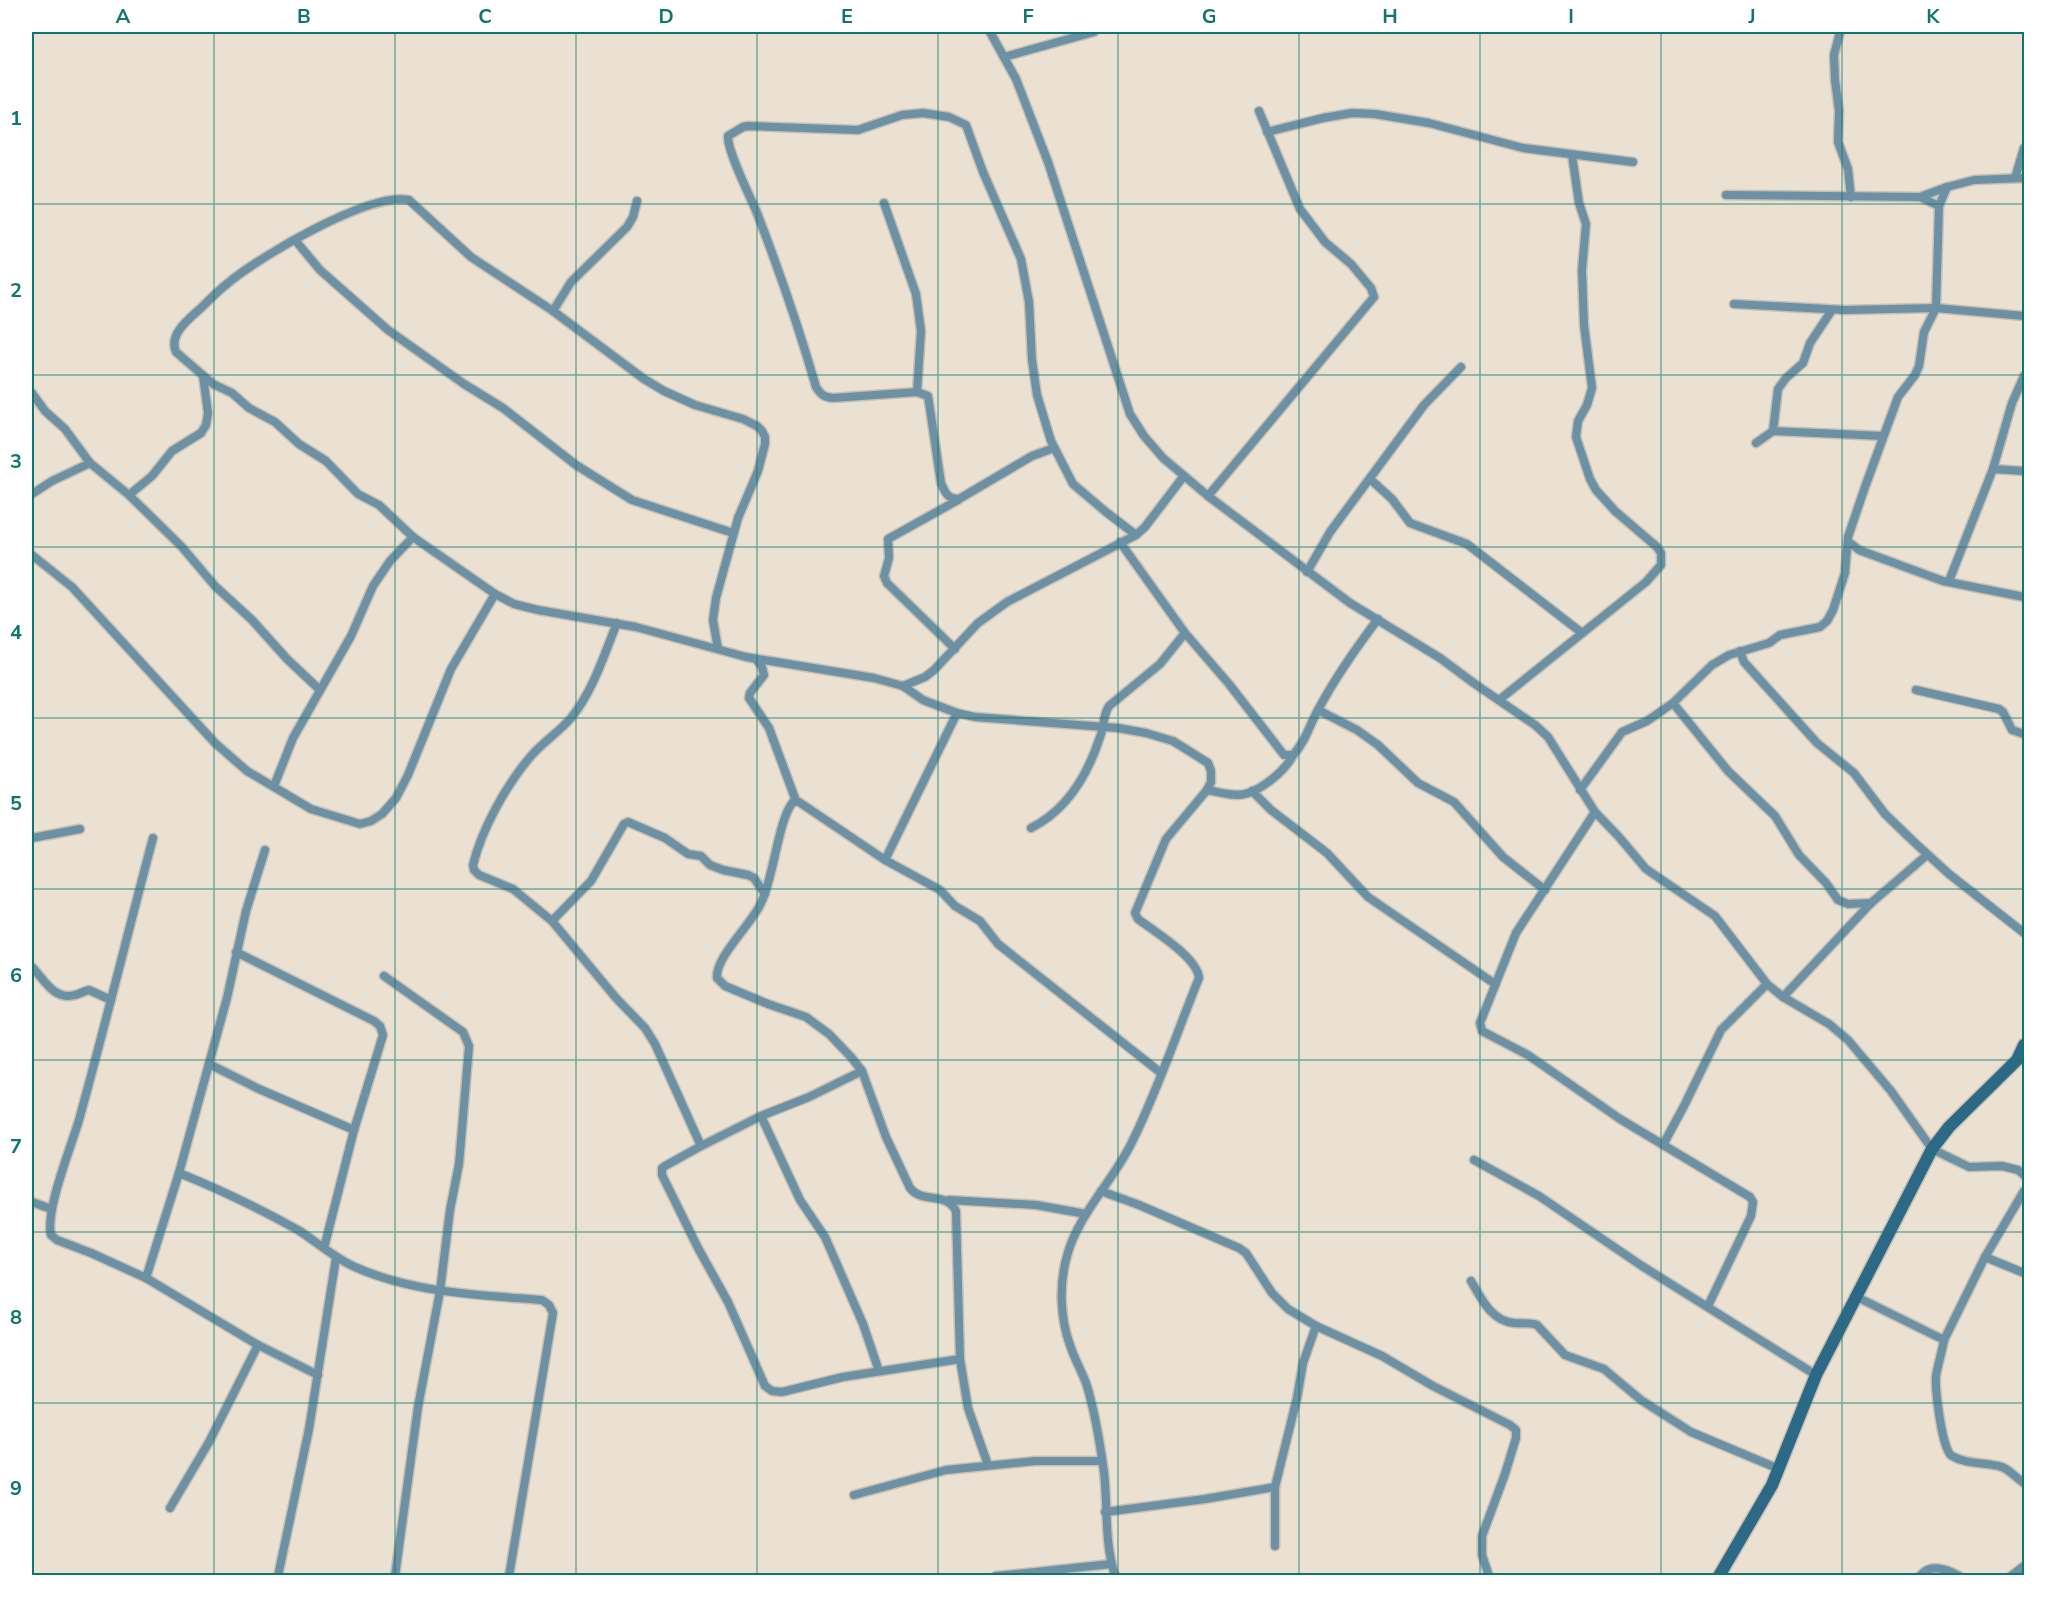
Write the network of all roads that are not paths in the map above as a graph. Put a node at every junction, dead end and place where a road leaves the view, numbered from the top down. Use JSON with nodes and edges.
{"nodes":[{"id":1,"x":990,"y":32,"type":"edge"},
{"id":2,"x":1094,"y":32,"type":"edge"},
{"id":3,"x":1840,"y":32,"type":"edge"},
{"id":4,"x":1004,"y":57,"type":"junction"},
{"id":5,"x":1259,"y":111,"type":"dead end"},
{"id":6,"x":1267,"y":132,"type":"junction"},
{"id":7,"x":2025,"y":148,"type":"edge"},
{"id":8,"x":1572,"y":155,"type":"junction"},
{"id":9,"x":1633,"y":162,"type":"dead end"},
{"id":10,"x":2020,"y":178,"type":"edge"},
{"id":11,"x":1947,"y":187,"type":"junction"},
{"id":12,"x":1726,"y":195,"type":"dead end"},
{"id":13,"x":1851,"y":197,"type":"junction"},
{"id":14,"x":1920,"y":198,"type":"junction"},
{"id":15,"x":637,"y":201,"type":"dead end"},
{"id":16,"x":884,"y":203,"type":"dead end"},
{"id":17,"x":1939,"y":206,"type":"junction"},
{"id":18,"x":295,"y":240,"type":"junction"},
{"id":19,"x":1734,"y":304,"type":"dead end"},
{"id":20,"x":1936,"y":308,"type":"junction"},
{"id":21,"x":1832,"y":310,"type":"junction"},
{"id":22,"x":553,"y":311,"type":"junction"},
{"id":23,"x":2025,"y":316,"type":"edge"},
{"id":24,"x":1461,"y":367,"type":"dead end"},
{"id":25,"x":203,"y":376,"type":"junction"},
{"id":26,"x":2025,"y":376,"type":"edge"},
{"id":27,"x":917,"y":392,"type":"junction"},
{"id":28,"x":32,"y":393,"type":"edge"},
{"id":29,"x":1773,"y":431,"type":"junction"},
{"id":30,"x":1883,"y":436,"type":"junction"},
{"id":31,"x":1756,"y":443,"type":"dead end"},
{"id":32,"x":1054,"y":448,"type":"junction"},
{"id":33,"x":90,"y":463,"type":"junction"},
{"id":34,"x":1993,"y":469,"type":"junction"},
{"id":35,"x":2025,"y":471,"type":"edge"},
{"id":36,"x":1183,"y":477,"type":"junction"},
{"id":37,"x":1370,"y":479,"type":"junction"},
{"id":38,"x":32,"y":494,"type":"edge"},
{"id":39,"x":129,"y":495,"type":"junction"},
{"id":40,"x":1208,"y":496,"type":"junction"},
{"id":41,"x":959,"y":499,"type":"junction"},
{"id":42,"x":733,"y":533,"type":"junction"},
{"id":43,"x":1136,"y":535,"type":"junction"},
{"id":44,"x":414,"y":537,"type":"junction"},
{"id":45,"x":1120,"y":543,"type":"junction"},
{"id":46,"x":1849,"y":543,"type":"junction"},
{"id":47,"x":32,"y":555,"type":"edge"},
{"id":48,"x":1307,"y":572,"type":"junction"},
{"id":49,"x":1949,"y":581,"type":"junction"},
{"id":50,"x":495,"y":594,"type":"junction"},
{"id":51,"x":2025,"y":597,"type":"edge"},
{"id":52,"x":1378,"y":620,"type":"junction"},
{"id":53,"x":617,"y":623,"type":"junction"},
{"id":54,"x":1185,"y":633,"type":"junction"},
{"id":55,"x":1582,"y":633,"type":"junction"},
{"id":56,"x":718,"y":649,"type":"junction"},
{"id":57,"x":955,"y":649,"type":"junction"},
{"id":58,"x":1740,"y":651,"type":"junction"},
{"id":59,"x":755,"y":658,"type":"junction"},
{"id":60,"x":903,"y":686,"type":"junction"},
{"id":61,"x":320,"y":690,"type":"junction"},
{"id":62,"x":1916,"y":690,"type":"dead end"},
{"id":63,"x":1499,"y":700,"type":"junction"},
{"id":64,"x":1673,"y":703,"type":"junction"},
{"id":65,"x":1318,"y":710,"type":"junction"},
{"id":66,"x":957,"y":713,"type":"junction"},
{"id":67,"x":1104,"y":727,"type":"junction"},
{"id":68,"x":2025,"y":734,"type":"edge"},
{"id":69,"x":1293,"y":755,"type":"junction"},
{"id":70,"x":274,"y":786,"type":"junction"},
{"id":71,"x":1207,"y":790,"type":"junction"},
{"id":72,"x":1580,"y":790,"type":"junction"},
{"id":73,"x":1252,"y":791,"type":"junction"},
{"id":74,"x":796,"y":801,"type":"junction"},
{"id":75,"x":1595,"y":812,"type":"junction"},
{"id":76,"x":1031,"y":828,"type":"dead end"},
{"id":77,"x":80,"y":829,"type":"dead end"},
{"id":78,"x":153,"y":837,"type":"dead end"},
{"id":79,"x":32,"y":838,"type":"edge"},
{"id":80,"x":265,"y":850,"type":"dead end"},
{"id":81,"x":1927,"y":855,"type":"junction"},
{"id":82,"x":885,"y":860,"type":"junction"},
{"id":83,"x":1545,"y":890,"type":"junction"},
{"id":84,"x":765,"y":894,"type":"junction"},
{"id":85,"x":1871,"y":903,"type":"junction"},
{"id":86,"x":552,"y":921,"type":"junction"},
{"id":87,"x":2025,"y":933,"type":"edge"},
{"id":88,"x":236,"y":952,"type":"junction"},
{"id":89,"x":32,"y":967,"type":"edge"},
{"id":90,"x":384,"y":976,"type":"dead end"},
{"id":91,"x":1495,"y":984,"type":"junction"},
{"id":92,"x":1767,"y":984,"type":"junction"},
{"id":93,"x":1784,"y":997,"type":"junction"},
{"id":94,"x":111,"y":1000,"type":"junction"},
{"id":95,"x":2025,"y":1045,"type":"edge"},
{"id":96,"x":208,"y":1064,"type":"junction"},
{"id":97,"x":862,"y":1071,"type":"junction"},
{"id":98,"x":1161,"y":1073,"type":"junction"},
{"id":99,"x":761,"y":1116,"type":"junction"},
{"id":100,"x":354,"y":1130,"type":"junction"},
{"id":101,"x":1663,"y":1145,"type":"junction"},
{"id":102,"x":701,"y":1146,"type":"junction"},
{"id":103,"x":1932,"y":1149,"type":"junction"},
{"id":104,"x":1474,"y":1160,"type":"dead end"},
{"id":105,"x":179,"y":1173,"type":"junction"},
{"id":106,"x":2025,"y":1175,"type":"edge"},
{"id":107,"x":1101,"y":1191,"type":"junction"},
{"id":108,"x":2025,"y":1191,"type":"edge"},
{"id":109,"x":948,"y":1200,"type":"junction"},
{"id":110,"x":32,"y":1202,"type":"edge"},
{"id":111,"x":51,"y":1209,"type":"junction"},
{"id":112,"x":1086,"y":1214,"type":"junction"},
{"id":113,"x":324,"y":1248,"type":"junction"},
{"id":114,"x":1985,"y":1257,"type":"junction"},
{"id":115,"x":336,"y":1258,"type":"junction"},
{"id":116,"x":2025,"y":1273,"type":"edge"},
{"id":117,"x":146,"y":1278,"type":"junction"},
{"id":118,"x":1471,"y":1281,"type":"dead end"},
{"id":119,"x":440,"y":1291,"type":"junction"},
{"id":120,"x":1857,"y":1297,"type":"junction"},
{"id":121,"x":1708,"y":1306,"type":"junction"},
{"id":122,"x":1316,"y":1326,"type":"junction"},
{"id":123,"x":1944,"y":1340,"type":"junction"},
{"id":124,"x":258,"y":1345,"type":"junction"},
{"id":125,"x":960,"y":1359,"type":"junction"},
{"id":126,"x":879,"y":1371,"type":"junction"},
{"id":127,"x":318,"y":1375,"type":"junction"},
{"id":128,"x":1816,"y":1375,"type":"junction"},
{"id":129,"x":1102,"y":1461,"type":"junction"},
{"id":130,"x":988,"y":1465,"type":"junction"},
{"id":131,"x":1779,"y":1470,"type":"junction"},
{"id":132,"x":2025,"y":1483,"type":"edge"},
{"id":133,"x":1275,"y":1487,"type":"junction"},
{"id":134,"x":854,"y":1495,"type":"dead end"},
{"id":135,"x":170,"y":1508,"type":"dead end"},
{"id":136,"x":1105,"y":1512,"type":"junction"},
{"id":137,"x":1275,"y":1546,"type":"dead end"},
{"id":138,"x":1111,"y":1564,"type":"junction"},
{"id":139,"x":2025,"y":1566,"type":"edge"},
{"id":140,"x":278,"y":1575,"type":"edge"},
{"id":141,"x":395,"y":1575,"type":"edge"},
{"id":142,"x":509,"y":1575,"type":"edge"},
{"id":143,"x":996,"y":1575,"type":"edge"},
{"id":144,"x":1115,"y":1575,"type":"edge"},
{"id":145,"x":1489,"y":1575,"type":"edge"},
{"id":146,"x":1719,"y":1575,"type":"edge"},
{"id":147,"x":1920,"y":1575,"type":"edge"},
{"id":148,"x":1959,"y":1575,"type":"edge"},
{"id":149,"x":2011,"y":1575,"type":"edge"}],
"edges":[{"from":1,"to":4,"type":"street"},
{"from":2,"to":4,"type":"street"},
{"from":3,"to":13,"type":"street"},
{"from":4,"to":36,"type":"street"},
{"from":5,"to":6,"type":"street"},
{"from":6,"to":8,"type":"street"},
{"from":6,"to":40,"type":"street"},
{"from":7,"to":10,"type":"street"},
{"from":8,"to":9,"type":"street"},
{"from":8,"to":55,"type":"street"},
{"from":10,"to":11,"type":"street"},
{"from":11,"to":14,"type":"street"},
{"from":11,"to":17,"type":"street"},
{"from":12,"to":13,"type":"street"},
{"from":13,"to":14,"type":"street"},
{"from":14,"to":17,"type":"street"},
{"from":15,"to":22,"type":"street"},
{"from":16,"to":27,"type":"street"},
{"from":17,"to":20,"type":"street"},
{"from":18,"to":22,"type":"street"},
{"from":18,"to":25,"type":"street"},
{"from":18,"to":42,"type":"street"},
{"from":19,"to":21,"type":"street"},
{"from":20,"to":21,"type":"street"},
{"from":20,"to":23,"type":"street"},
{"from":20,"to":30,"type":"street"},
{"from":21,"to":29,"type":"street"},
{"from":22,"to":42,"type":"street"},
{"from":24,"to":37,"type":"street"},
{"from":25,"to":39,"type":"street"},
{"from":25,"to":44,"type":"street"},
{"from":26,"to":34,"type":"street"},
{"from":27,"to":32,"type":"street"},
{"from":27,"to":41,"type":"street"},
{"from":28,"to":33,"type":"street"},
{"from":29,"to":30,"type":"street"},
{"from":29,"to":31,"type":"street"},
{"from":30,"to":46,"type":"street"},
{"from":32,"to":41,"type":"street"},
{"from":32,"to":43,"type":"street"},
{"from":33,"to":38,"type":"street"},
{"from":33,"to":39,"type":"street"},
{"from":34,"to":35,"type":"street"},
{"from":34,"to":49,"type":"street"},
{"from":36,"to":40,"type":"street"},
{"from":36,"to":43,"type":"street"},
{"from":37,"to":48,"type":"street"},
{"from":37,"to":55,"type":"street"},
{"from":39,"to":61,"type":"street"},
{"from":40,"to":48,"type":"street"},
{"from":41,"to":57,"type":"street"},
{"from":42,"to":56,"type":"street"},
{"from":43,"to":45,"type":"street"},
{"from":44,"to":50,"type":"street"},
{"from":44,"to":61,"type":"street"},
{"from":45,"to":54,"type":"street"},
{"from":45,"to":57,"type":"street"},
{"from":46,"to":49,"type":"street"},
{"from":46,"to":58,"type":"street"},
{"from":47,"to":70,"type":"street"},
{"from":48,"to":52,"type":"street"},
{"from":49,"to":51,"type":"street"},
{"from":50,"to":53,"type":"street"},
{"from":50,"to":70,"type":"street"},
{"from":52,"to":63,"type":"street"},
{"from":52,"to":65,"type":"street"},
{"from":53,"to":56,"type":"street"},
{"from":53,"to":86,"type":"street"},
{"from":54,"to":67,"type":"street"},
{"from":54,"to":69,"type":"street"},
{"from":55,"to":63,"type":"street"},
{"from":56,"to":59,"type":"street"},
{"from":57,"to":60,"type":"street"},
{"from":58,"to":64,"type":"street"},
{"from":58,"to":81,"type":"street"},
{"from":59,"to":60,"type":"street"},
{"from":59,"to":74,"type":"street"},
{"from":60,"to":66,"type":"street"},
{"from":61,"to":70,"type":"street"},
{"from":62,"to":68,"type":"street"},
{"from":63,"to":72,"type":"street"},
{"from":64,"to":72,"type":"street"},
{"from":64,"to":85,"type":"street"},
{"from":65,"to":69,"type":"street"},
{"from":65,"to":83,"type":"street"},
{"from":66,"to":67,"type":"street"},
{"from":66,"to":82,"type":"street"},
{"from":67,"to":71,"type":"street"},
{"from":67,"to":76,"type":"street"},
{"from":69,"to":73,"type":"street"},
{"from":71,"to":73,"type":"street"},
{"from":71,"to":98,"type":"street"},
{"from":72,"to":75,"type":"street"},
{"from":73,"to":91,"type":"street"},
{"from":74,"to":82,"type":"street"},
{"from":74,"to":84,"type":"street"},
{"from":75,"to":83,"type":"street"},
{"from":75,"to":92,"type":"street"},
{"from":77,"to":79,"type":"street"},
{"from":78,"to":94,"type":"street"},
{"from":80,"to":88,"type":"street"},
{"from":81,"to":85,"type":"street"},
{"from":81,"to":87,"type":"street"},
{"from":82,"to":98,"type":"street"},
{"from":83,"to":91,"type":"street"},
{"from":84,"to":86,"type":"street"},
{"from":84,"to":97,"type":"street"},
{"from":85,"to":93,"type":"street"},
{"from":86,"to":102,"type":"street"},
{"from":88,"to":96,"type":"street"},
{"from":88,"to":100,"type":"street"},
{"from":89,"to":94,"type":"street"},
{"from":90,"to":119,"type":"street"},
{"from":91,"to":101,"type":"street"},
{"from":92,"to":93,"type":"street"},
{"from":92,"to":101,"type":"street"},
{"from":93,"to":103,"type":"street"},
{"from":94,"to":111,"type":"street"},
{"from":95,"to":103,"type":"street"},
{"from":96,"to":100,"type":"street"},
{"from":96,"to":105,"type":"street"},
{"from":97,"to":99,"type":"street"},
{"from":97,"to":109,"type":"street"},
{"from":98,"to":107,"type":"street"},
{"from":99,"to":102,"type":"street"},
{"from":99,"to":126,"type":"street"},
{"from":100,"to":113,"type":"street"},
{"from":101,"to":121,"type":"street"},
{"from":102,"to":126,"type":"street"},
{"from":103,"to":106,"type":"street"},
{"from":103,"to":120,"type":"street"},
{"from":104,"to":121,"type":"street"},
{"from":105,"to":113,"type":"street"},
{"from":105,"to":117,"type":"street"},
{"from":107,"to":112,"type":"street"},
{"from":107,"to":122,"type":"street"},
{"from":108,"to":114,"type":"street"},
{"from":109,"to":112,"type":"street"},
{"from":109,"to":125,"type":"street"},
{"from":110,"to":111,"type":"street"},
{"from":111,"to":117,"type":"street"},
{"from":112,"to":129,"type":"street"},
{"from":113,"to":115,"type":"street"},
{"from":114,"to":116,"type":"street"},
{"from":114,"to":123,"type":"street"},
{"from":115,"to":119,"type":"street"},
{"from":115,"to":127,"type":"street"},
{"from":117,"to":124,"type":"street"},
{"from":118,"to":131,"type":"street"},
{"from":119,"to":141,"type":"street"},
{"from":119,"to":142,"type":"street"},
{"from":120,"to":123,"type":"street"},
{"from":120,"to":128,"type":"street"},
{"from":121,"to":128,"type":"street"},
{"from":122,"to":133,"type":"street"},
{"from":122,"to":145,"type":"street"},
{"from":123,"to":132,"type":"street"},
{"from":124,"to":127,"type":"street"},
{"from":124,"to":135,"type":"street"},
{"from":125,"to":126,"type":"street"},
{"from":125,"to":130,"type":"street"},
{"from":127,"to":140,"type":"street"},
{"from":128,"to":131,"type":"street"},
{"from":129,"to":130,"type":"street"},
{"from":129,"to":136,"type":"street"},
{"from":130,"to":134,"type":"street"},
{"from":131,"to":146,"type":"street"},
{"from":133,"to":136,"type":"street"},
{"from":133,"to":137,"type":"street"},
{"from":136,"to":138,"type":"street"},
{"from":138,"to":143,"type":"street"},
{"from":138,"to":144,"type":"street"},
{"from":139,"to":149,"type":"street"},
{"from":147,"to":148,"type":"street"}]}
